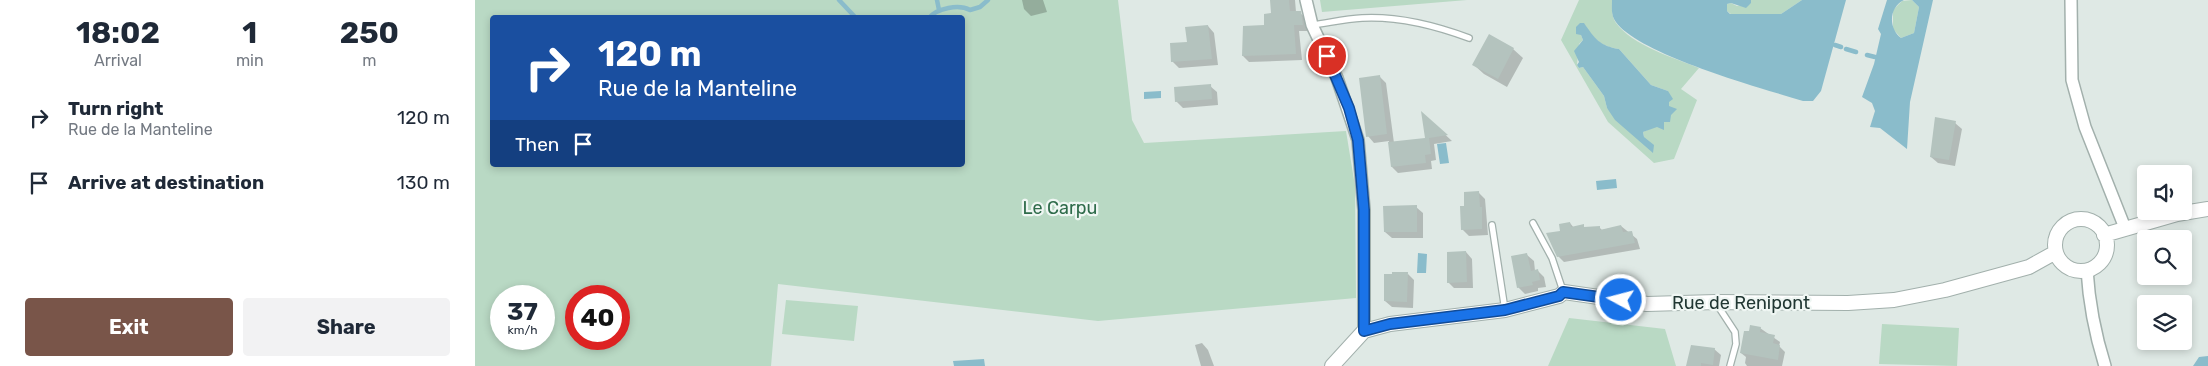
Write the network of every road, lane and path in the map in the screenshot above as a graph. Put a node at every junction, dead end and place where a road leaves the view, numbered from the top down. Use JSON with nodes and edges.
{"nodes":[{"id":1,"x":1306,"y":0,"type":"edge"},
{"id":2,"x":2071,"y":0,"type":"edge"},
{"id":3,"x":1312,"y":25,"type":"junction"},
{"id":4,"x":1469,"y":38,"type":"dead end"},
{"id":5,"x":2208,"y":209,"type":"edge"},
{"id":6,"x":1533,"y":223,"type":"dead end"},
{"id":7,"x":1492,"y":225,"type":"dead end"},
{"id":8,"x":2125,"y":228,"type":"junction"},
{"id":9,"x":2104,"y":235,"type":"junction"},
{"id":10,"x":2056,"y":252,"type":"junction"},
{"id":11,"x":2087,"y":270,"type":"junction"},
{"id":12,"x":1563,"y":292,"type":"junction"},
{"id":13,"x":1716,"y":302,"type":"junction"},
{"id":14,"x":1505,"y":310,"type":"junction"},
{"id":15,"x":1364,"y":331,"type":"junction"},
{"id":16,"x":1333,"y":366,"type":"edge"},
{"id":17,"x":1730,"y":366,"type":"edge"},
{"id":18,"x":2105,"y":366,"type":"edge"}],
"edges":[{"from":1,"to":3,"type":"street"},
{"from":2,"to":8,"type":"street"},
{"from":3,"to":4,"type":"lane"},
{"from":3,"to":15,"type":"street"},
{"from":5,"to":8,"type":"street"},
{"from":6,"to":12,"type":"lane"},
{"from":7,"to":14,"type":"lane"},
{"from":8,"to":9,"type":"street"},
{"from":9,"to":10,"type":"street"},
{"from":9,"to":11,"type":"street"},
{"from":10,"to":11,"type":"street"},
{"from":10,"to":13,"type":"street","name":"Rue de Renipont"},
{"from":11,"to":18,"type":"street"},
{"from":12,"to":13,"type":"street","name":"Rue de Renipont"},
{"from":12,"to":14,"type":"street","name":"Rue de Renipont"},
{"from":13,"to":17,"type":"lane"},
{"from":14,"to":15,"type":"street","name":"Rue de Renipont"},
{"from":15,"to":16,"type":"street"}]}
